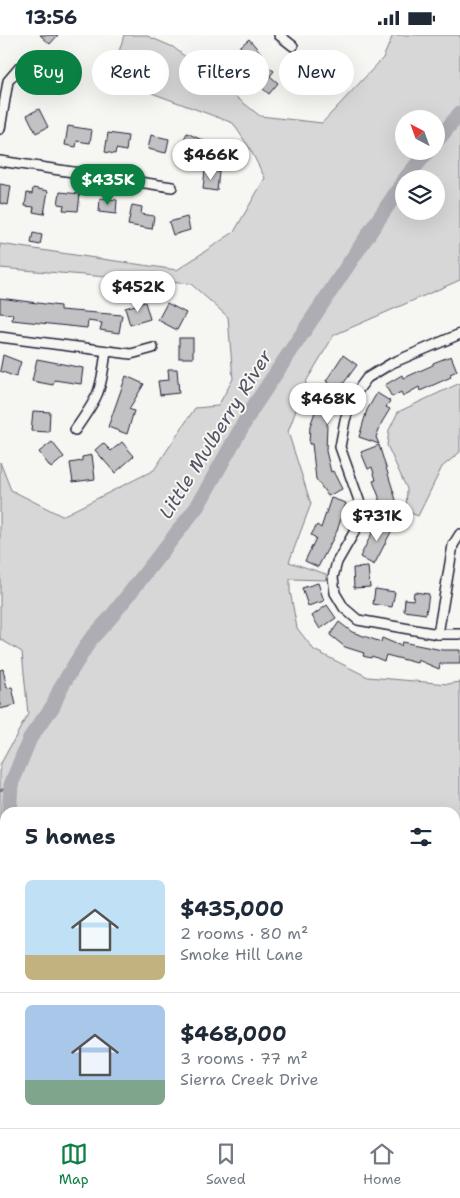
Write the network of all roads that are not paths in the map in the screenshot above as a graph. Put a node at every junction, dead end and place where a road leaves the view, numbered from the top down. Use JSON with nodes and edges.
{"nodes":[{"id":1,"x":279,"y":35,"type":"edge"},
{"id":2,"x":293,"y":47,"type":"dead end"},
{"id":3,"x":15,"y":73,"type":"edge"},
{"id":4,"x":0,"y":129,"type":"edge"},
{"id":5,"x":0,"y":161,"type":"edge"},
{"id":6,"x":172,"y":187,"type":"dead end"},
{"id":7,"x":460,"y":334,"type":"edge"},
{"id":8,"x":0,"y":337,"type":"edge"},
{"id":9,"x":153,"y":348,"type":"dead end"},
{"id":10,"x":106,"y":351,"type":"junction"},
{"id":11,"x":75,"y":430,"type":"dead end"},
{"id":12,"x":460,"y":534,"type":"edge"},
{"id":13,"x":438,"y":634,"type":"junction"},
{"id":14,"x":460,"y":634,"type":"edge"}],
"edges":[{"from":1,"to":2,"type":"street"},
{"from":3,"to":4,"type":"street"},
{"from":5,"to":6,"type":"street"},
{"from":7,"to":13,"type":"street"},
{"from":8,"to":10,"type":"street"},
{"from":9,"to":10,"type":"street"},
{"from":10,"to":11,"type":"street"},
{"from":12,"to":13,"type":"street"},
{"from":13,"to":14,"type":"street"}]}
